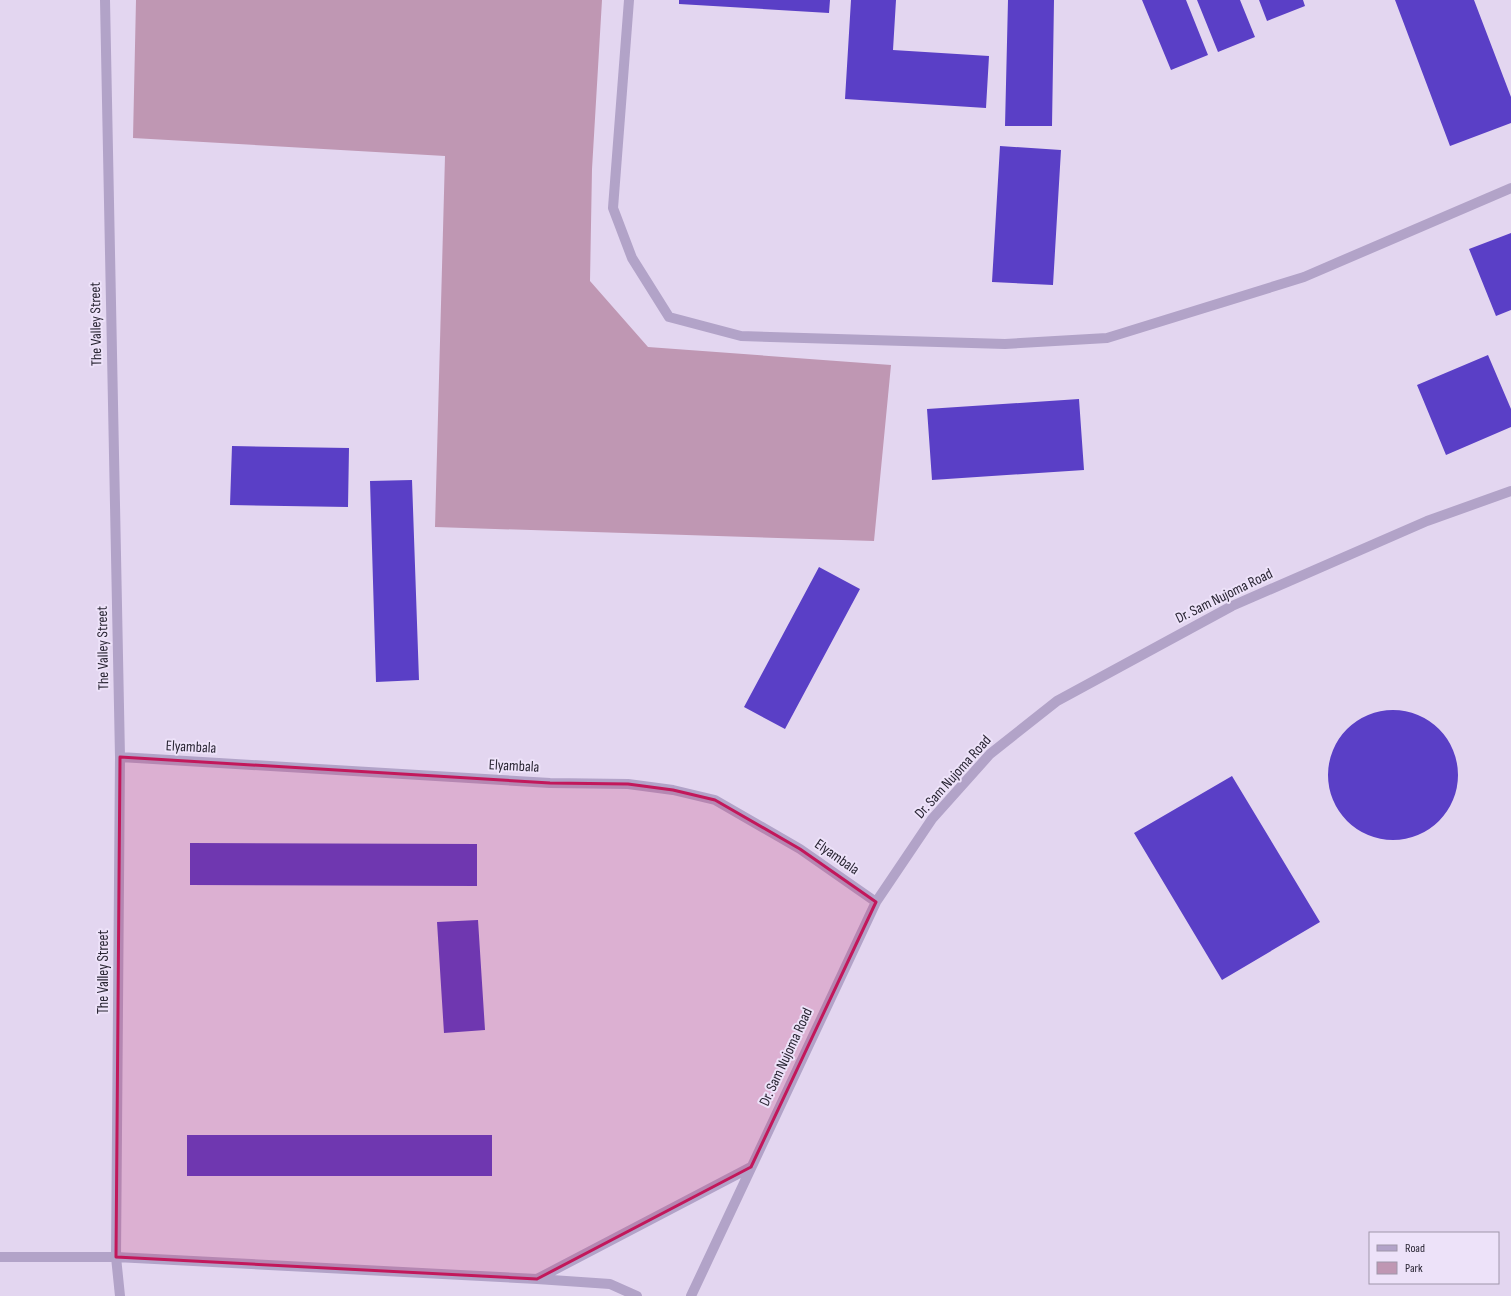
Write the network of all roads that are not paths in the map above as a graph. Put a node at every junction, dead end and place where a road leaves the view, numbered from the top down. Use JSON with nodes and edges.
{"nodes":[{"id":1,"x":105,"y":0,"type":"edge"},
{"id":2,"x":629,"y":0,"type":"edge"},
{"id":3,"x":1511,"y":188,"type":"edge"},
{"id":4,"x":1511,"y":491,"type":"edge"},
{"id":5,"x":120,"y":757,"type":"junction"},
{"id":6,"x":876,"y":902,"type":"junction"},
{"id":7,"x":751,"y":1167,"type":"junction"},
{"id":8,"x":0,"y":1257,"type":"edge"},
{"id":9,"x":116,"y":1257,"type":"junction"},
{"id":10,"x":537,"y":1279,"type":"junction"},
{"id":11,"x":120,"y":1296,"type":"edge"},
{"id":12,"x":637,"y":1296,"type":"edge"},
{"id":13,"x":691,"y":1296,"type":"edge"}],
"edges":[{"from":1,"to":5,"type":"street","name":"The Valley Street"},
{"from":2,"to":3,"type":"street"},
{"from":4,"to":6,"type":"street","name":"Dr. Sam Nujoma Road"},
{"from":5,"to":6,"type":"street","name":"Elyambala"},
{"from":5,"to":9,"type":"street","name":"The Valley Street"},
{"from":6,"to":7,"type":"street","name":"Dr. Sam Nujoma Road"},
{"from":7,"to":10,"type":"street"},
{"from":7,"to":13,"type":"street","name":"Dr. Sam Nujoma Road"},
{"from":8,"to":9,"type":"street"},
{"from":9,"to":10,"type":"street"},
{"from":9,"to":11,"type":"street","name":"The Valley Street"},
{"from":10,"to":12,"type":"street"}]}
